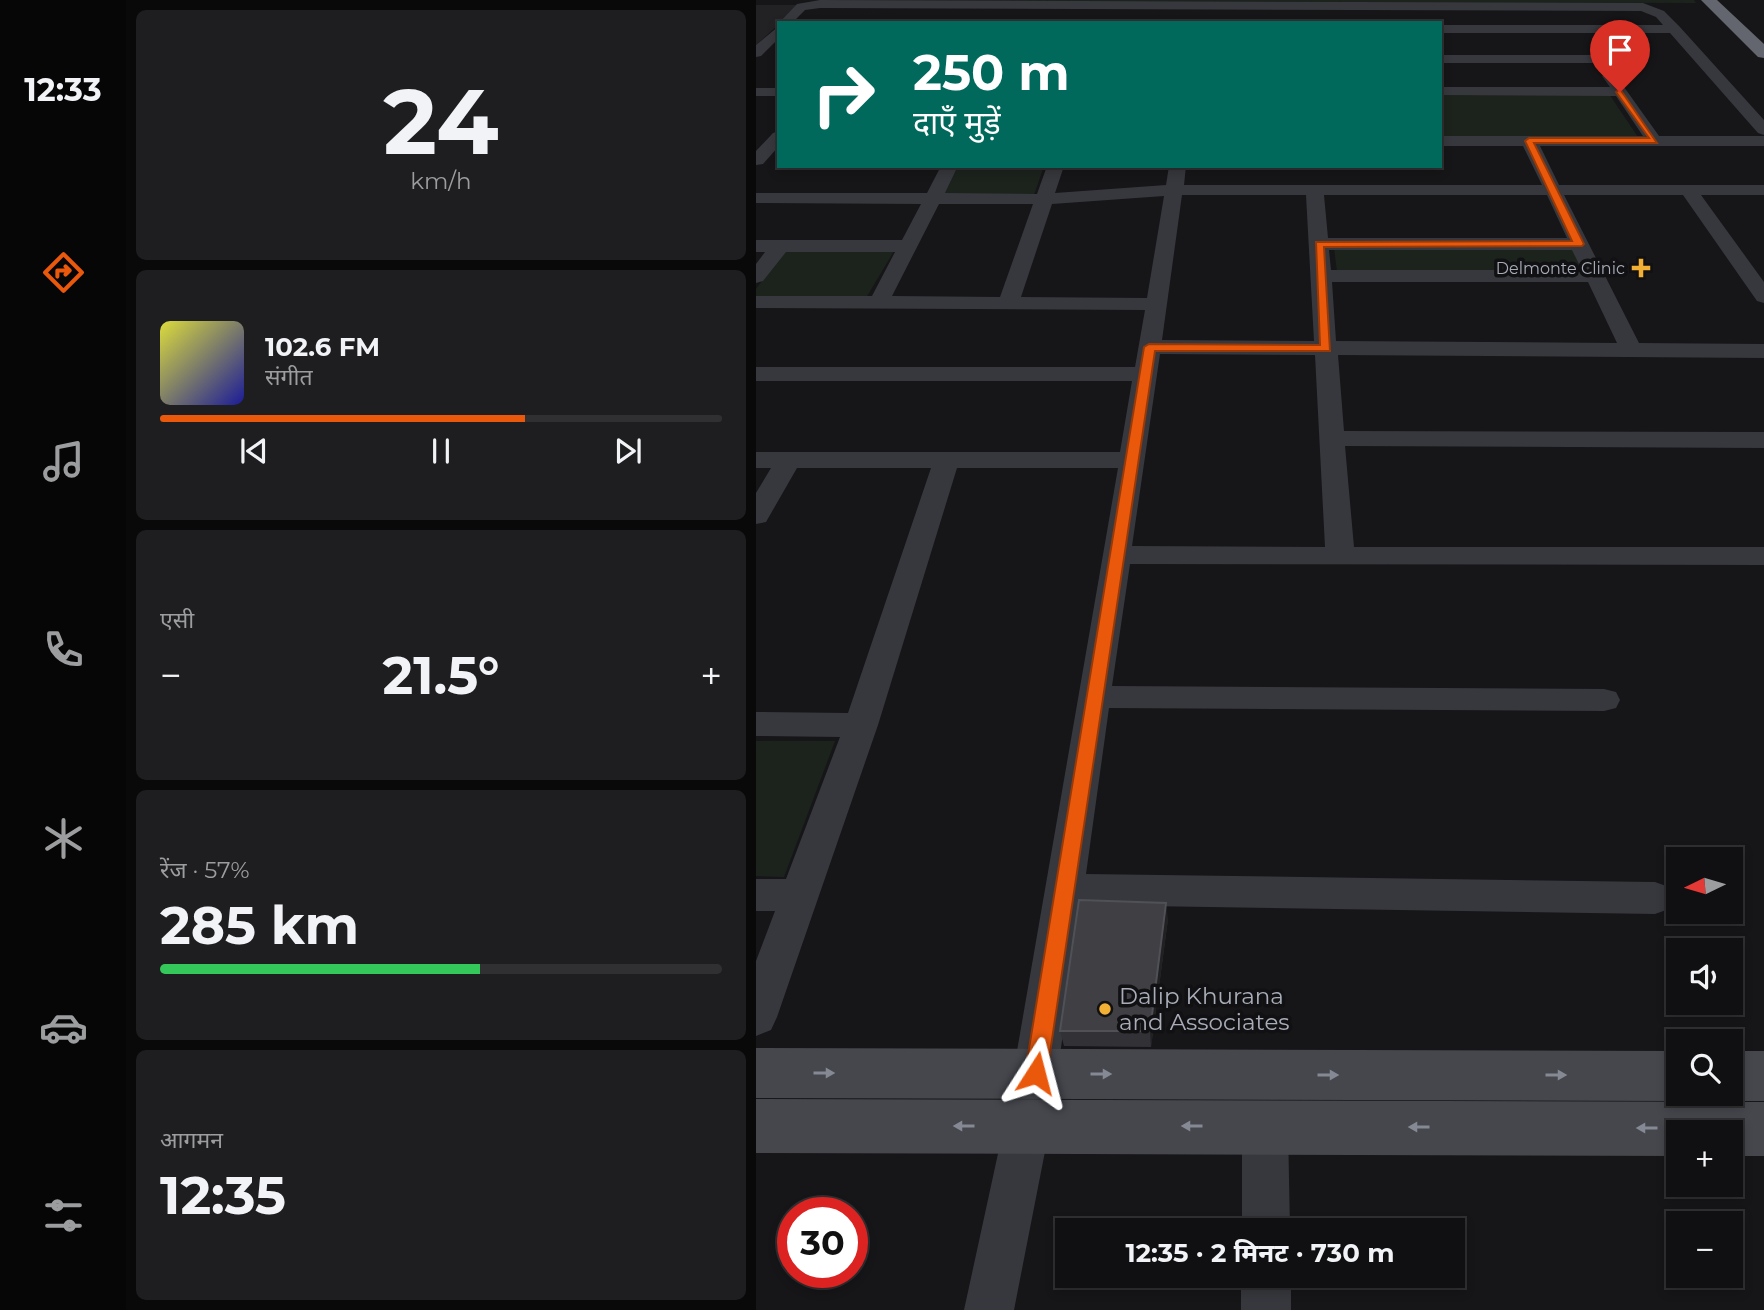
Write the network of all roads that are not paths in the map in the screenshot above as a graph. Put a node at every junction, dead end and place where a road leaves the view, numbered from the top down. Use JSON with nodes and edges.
{"nodes":[{"id":1,"x":1708,"y":0,"type":"edge"},
{"id":2,"x":1726,"y":0,"type":"edge"},
{"id":3,"x":914,"y":4,"type":"junction"},
{"id":4,"x":1201,"y":4,"type":"junction"},
{"id":5,"x":1302,"y":4,"type":"junction"},
{"id":6,"x":787,"y":21,"type":"edge"},
{"id":7,"x":900,"y":21,"type":"edge"},
{"id":8,"x":1198,"y":21,"type":"edge"},
{"id":9,"x":1304,"y":21,"type":"edge"},
{"id":10,"x":1442,"y":29,"type":"edge"},
{"id":11,"x":1576,"y":29,"type":"junction"},
{"id":12,"x":1674,"y":29,"type":"junction"},
{"id":13,"x":777,"y":32,"type":"edge"},
{"id":14,"x":1764,"y":34,"type":"edge"},
{"id":15,"x":1764,"y":52,"type":"edge"},
{"id":16,"x":756,"y":53,"type":"edge"},
{"id":17,"x":1442,"y":59,"type":"edge"},
{"id":18,"x":1597,"y":59,"type":"junction"},
{"id":19,"x":1442,"y":91,"type":"edge"},
{"id":20,"x":756,"y":92,"type":"edge"},
{"id":21,"x":777,"y":92,"type":"edge"},
{"id":22,"x":1620,"y":92,"type":"junction"},
{"id":23,"x":1764,"y":130,"type":"edge"},
{"id":24,"x":777,"y":138,"type":"edge"},
{"id":25,"x":1442,"y":141,"type":"edge"},
{"id":26,"x":1529,"y":141,"type":"junction"},
{"id":27,"x":1654,"y":141,"type":"junction"},
{"id":28,"x":1764,"y":141,"type":"edge"},
{"id":29,"x":757,"y":160,"type":"edge"},
{"id":30,"x":777,"y":160,"type":"edge"},
{"id":31,"x":949,"y":168,"type":"edge"},
{"id":32,"x":1055,"y":168,"type":"edge"},
{"id":33,"x":1176,"y":178,"type":"edge"},
{"id":34,"x":1315,"y":190,"type":"junction"},
{"id":35,"x":1553,"y":190,"type":"junction"},
{"id":36,"x":1688,"y":190,"type":"junction"},
{"id":37,"x":1764,"y":190,"type":"edge"},
{"id":38,"x":756,"y":198,"type":"edge"},
{"id":39,"x":933,"y":199,"type":"junction"},
{"id":40,"x":1045,"y":199,"type":"junction"},
{"id":41,"x":1319,"y":244,"type":"junction"},
{"id":42,"x":1579,"y":244,"type":"junction"},
{"id":43,"x":756,"y":246,"type":"edge"},
{"id":44,"x":779,"y":246,"type":"junction"},
{"id":45,"x":908,"y":246,"type":"junction"},
{"id":46,"x":1321,"y":276,"type":"junction"},
{"id":47,"x":1594,"y":276,"type":"junction"},
{"id":48,"x":756,"y":277,"type":"edge"},
{"id":49,"x":1764,"y":297,"type":"edge"},
{"id":50,"x":756,"y":302,"type":"edge"},
{"id":51,"x":879,"y":302,"type":"junction"},
{"id":52,"x":1008,"y":303,"type":"junction"},
{"id":53,"x":1156,"y":303,"type":"junction"},
{"id":54,"x":1326,"y":348,"type":"junction"},
{"id":55,"x":1631,"y":350,"type":"junction"},
{"id":56,"x":1764,"y":351,"type":"edge"},
{"id":57,"x":1147,"y":361,"type":"junction"},
{"id":58,"x":756,"y":374,"type":"edge"},
{"id":59,"x":1332,"y":438,"type":"junction"},
{"id":60,"x":1764,"y":440,"type":"edge"},
{"id":61,"x":756,"y":460,"type":"edge"},
{"id":62,"x":788,"y":460,"type":"junction"},
{"id":63,"x":1132,"y":460,"type":"junction"},
{"id":64,"x":946,"y":461,"type":"junction"},
{"id":65,"x":756,"y":516,"type":"edge"},
{"id":66,"x":1117,"y":555,"type":"junction"},
{"id":67,"x":1340,"y":556,"type":"junction"},
{"id":68,"x":1764,"y":556,"type":"edge"},
{"id":69,"x":1095,"y":697,"type":"junction"},
{"id":70,"x":1604,"y":700,"type":"dead end"},
{"id":71,"x":756,"y":724,"type":"edge"},
{"id":72,"x":861,"y":724,"type":"junction"},
{"id":73,"x":1065,"y":889,"type":"junction"},
{"id":74,"x":756,"y":895,"type":"edge"},
{"id":75,"x":800,"y":895,"type":"junction"},
{"id":76,"x":1655,"y":898,"type":"dead end"},
{"id":77,"x":756,"y":1017,"type":"edge"},
{"id":78,"x":756,"y":1073,"type":"edge"},
{"id":79,"x":1036,"y":1073,"type":"junction"},
{"id":80,"x":1666,"y":1076,"type":"edge"},
{"id":81,"x":1743,"y":1076,"type":"edge"},
{"id":82,"x":1764,"y":1076,"type":"edge"},
{"id":83,"x":756,"y":1126,"type":"edge"},
{"id":84,"x":1027,"y":1126,"type":"junction"},
{"id":85,"x":1265,"y":1126,"type":"junction"},
{"id":86,"x":1764,"y":1129,"type":"edge"},
{"id":87,"x":1266,"y":1218,"type":"edge"},
{"id":88,"x":1266,"y":1288,"type":"edge"},
{"id":89,"x":989,"y":1310,"type":"edge"},
{"id":90,"x":1266,"y":1310,"type":"edge"}],
"edges":[{"from":1,"to":15,"type":"highway"},
{"from":2,"to":14,"type":"highway"},
{"from":3,"to":4,"type":"street"},
{"from":3,"to":6,"type":"street"},
{"from":3,"to":7,"type":"street"},
{"from":4,"to":5,"type":"street"},
{"from":4,"to":8,"type":"street"},
{"from":5,"to":9,"type":"street"},
{"from":5,"to":12,"type":"street"},
{"from":10,"to":11,"type":"street"},
{"from":11,"to":12,"type":"street"},
{"from":11,"to":18,"type":"street"},
{"from":12,"to":23,"type":"street"},
{"from":13,"to":16,"type":"street"},
{"from":17,"to":18,"type":"street"},
{"from":18,"to":22,"type":"street"},
{"from":19,"to":22,"type":"street"},
{"from":20,"to":21,"type":"street"},
{"from":22,"to":27,"type":"street"},
{"from":24,"to":29,"type":"street"},
{"from":25,"to":26,"type":"street"},
{"from":26,"to":27,"type":"street"},
{"from":26,"to":35,"type":"street"},
{"from":27,"to":28,"type":"street"},
{"from":29,"to":30,"type":"street"},
{"from":31,"to":39,"type":"street"},
{"from":32,"to":40,"type":"street"},
{"from":33,"to":34,"type":"street"},
{"from":33,"to":40,"type":"street"},
{"from":33,"to":53,"type":"street"},
{"from":34,"to":35,"type":"street"},
{"from":34,"to":41,"type":"street"},
{"from":35,"to":36,"type":"street"},
{"from":35,"to":42,"type":"street"},
{"from":36,"to":37,"type":"street"},
{"from":36,"to":49,"type":"street"},
{"from":38,"to":39,"type":"street"},
{"from":39,"to":40,"type":"street"},
{"from":39,"to":45,"type":"street"},
{"from":40,"to":52,"type":"street"},
{"from":41,"to":42,"type":"street"},
{"from":41,"to":46,"type":"street"},
{"from":42,"to":47,"type":"street"},
{"from":43,"to":44,"type":"street"},
{"from":44,"to":45,"type":"street"},
{"from":44,"to":48,"type":"street"},
{"from":45,"to":51,"type":"street"},
{"from":46,"to":47,"type":"street"},
{"from":46,"to":54,"type":"street"},
{"from":47,"to":55,"type":"street"},
{"from":50,"to":51,"type":"street"},
{"from":51,"to":52,"type":"street"},
{"from":52,"to":53,"type":"street"},
{"from":53,"to":57,"type":"street"},
{"from":54,"to":55,"type":"street"},
{"from":54,"to":57,"type":"street"},
{"from":54,"to":59,"type":"street"},
{"from":55,"to":56,"type":"street"},
{"from":57,"to":58,"type":"street"},
{"from":57,"to":63,"type":"street"},
{"from":59,"to":60,"type":"street"},
{"from":59,"to":67,"type":"street"},
{"from":61,"to":62,"type":"street"},
{"from":62,"to":64,"type":"street"},
{"from":62,"to":65,"type":"street"},
{"from":63,"to":64,"type":"street"},
{"from":63,"to":66,"type":"street"},
{"from":64,"to":72,"type":"street"},
{"from":66,"to":67,"type":"street"},
{"from":66,"to":69,"type":"street"},
{"from":67,"to":68,"type":"street"},
{"from":69,"to":70,"type":"street"},
{"from":69,"to":73,"type":"street"},
{"from":71,"to":72,"type":"street"},
{"from":72,"to":75,"type":"street"},
{"from":73,"to":76,"type":"street"},
{"from":73,"to":79,"type":"street"},
{"from":74,"to":75,"type":"street"},
{"from":75,"to":77,"type":"street"},
{"from":78,"to":79,"type":"street","one_way":true},
{"from":79,"to":80,"type":"street","one_way":true},
{"from":79,"to":84,"type":"street"},
{"from":81,"to":82,"type":"street"},
{"from":84,"to":83,"type":"street","one_way":true},
{"from":85,"to":84,"type":"street","one_way":true},
{"from":84,"to":89,"type":"street"},
{"from":86,"to":85,"type":"street","one_way":true},
{"from":85,"to":87,"type":"street"},
{"from":88,"to":90,"type":"street"}]}
